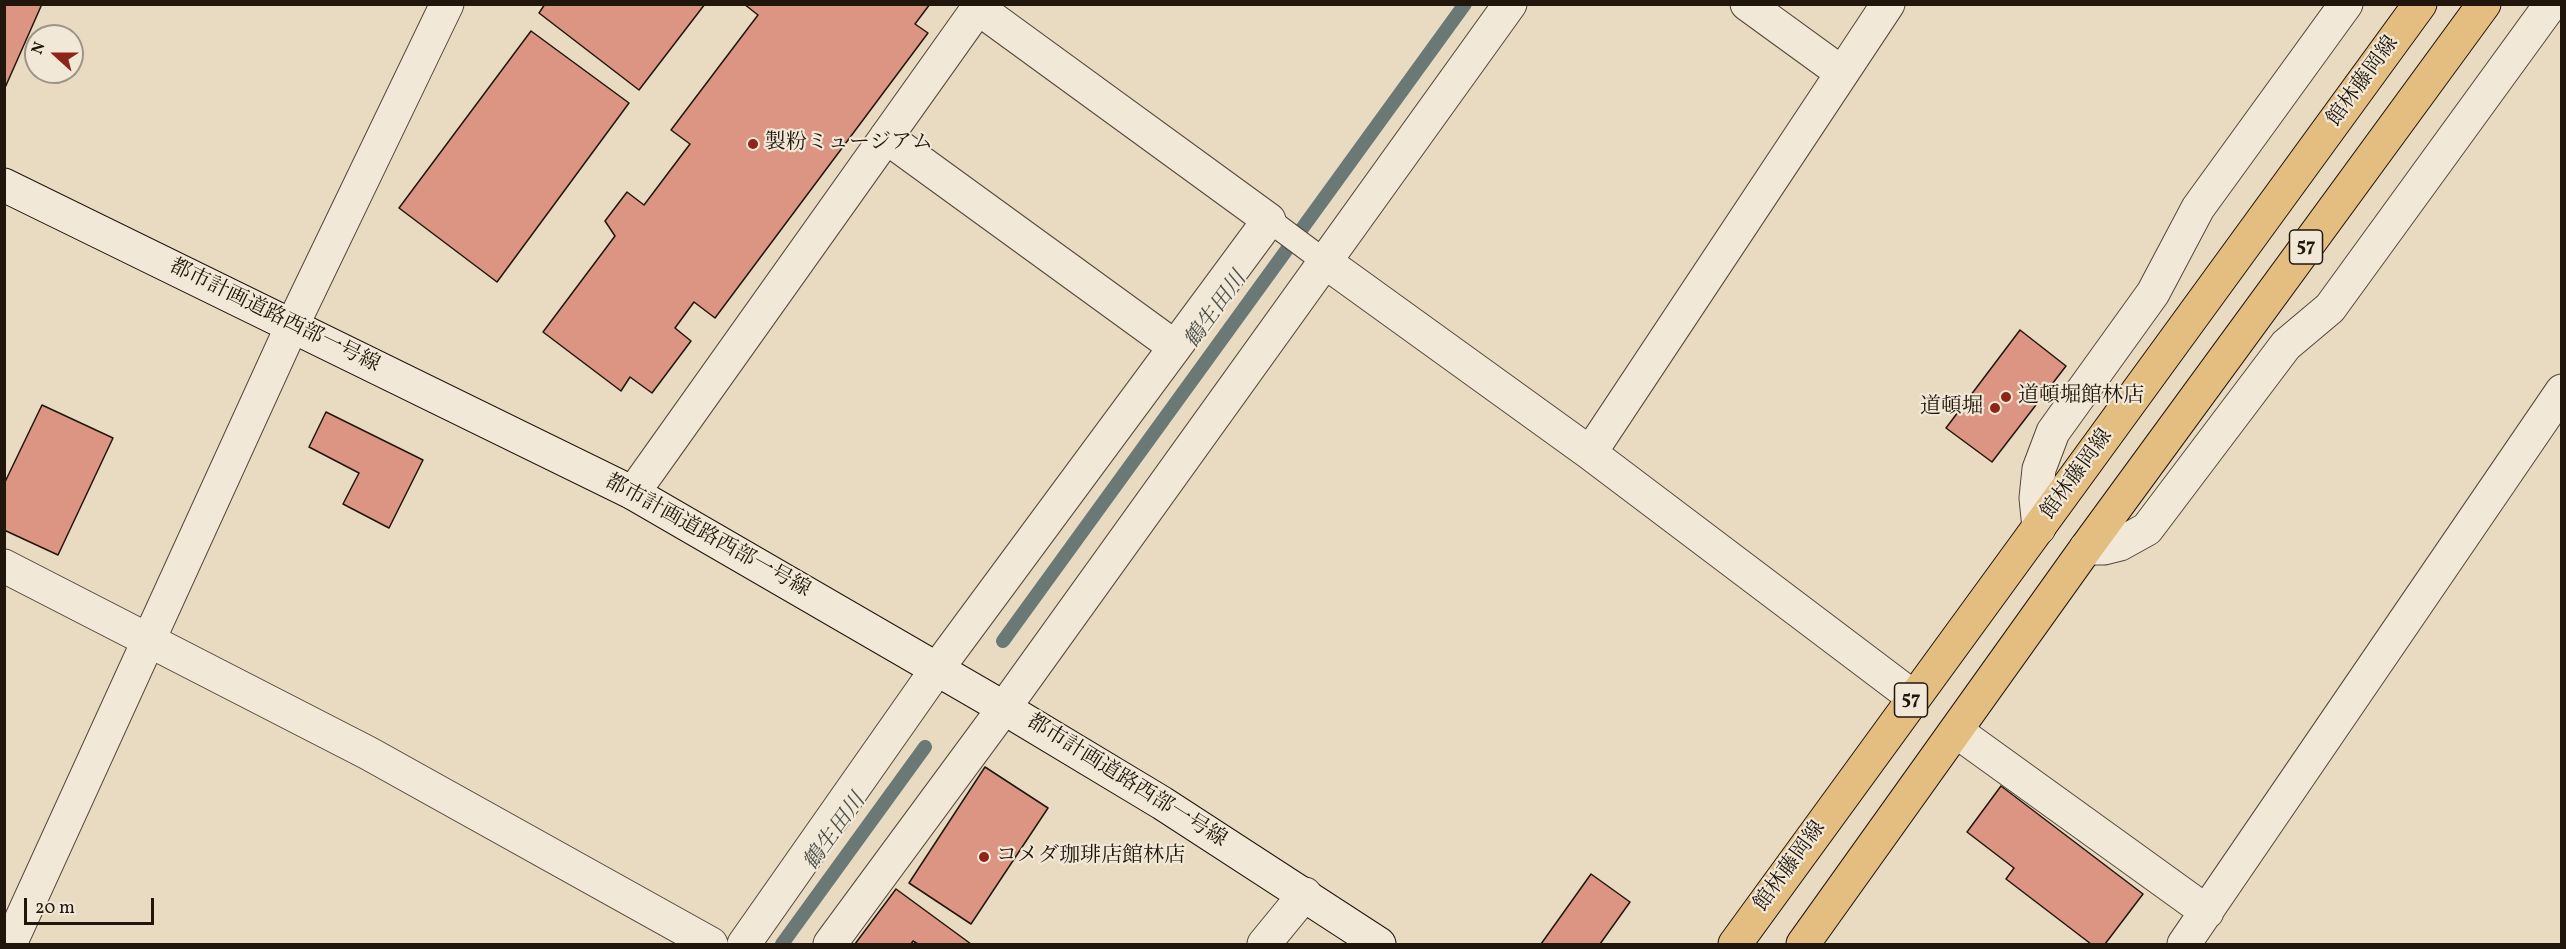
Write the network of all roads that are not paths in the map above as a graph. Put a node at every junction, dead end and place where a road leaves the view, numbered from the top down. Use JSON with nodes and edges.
{"nodes":[{"id":1,"x":1510,"y":4,"type":"edge"},
{"id":2,"x":1748,"y":4,"type":"edge"},
{"id":3,"x":1888,"y":4,"type":"edge"},
{"id":4,"x":2346,"y":4,"type":"edge"},
{"id":5,"x":2420,"y":4,"type":"edge"},
{"id":6,"x":2484,"y":4,"type":"edge"},
{"id":7,"x":2551,"y":4,"type":"edge"},
{"id":8,"x":435,"y":8,"type":"edge"},
{"id":9,"x":1842,"y":73,"type":"junction"},
{"id":10,"x":886,"y":137,"type":"junction"},
{"id":11,"x":4,"y":184,"type":"edge"},
{"id":12,"x":1277,"y":225,"type":"junction"},
{"id":13,"x":1317,"y":255,"type":"junction"},
{"id":14,"x":292,"y":326,"type":"junction"},
{"id":15,"x":1175,"y":346,"type":"junction"},
{"id":16,"x":2562,"y":391,"type":"edge"},
{"id":17,"x":1590,"y":453,"type":"junction"},
{"id":18,"x":633,"y":493,"type":"junction"},
{"id":19,"x":2039,"y":528,"type":"junction"},
{"id":20,"x":2086,"y":548,"type":"junction"},
{"id":21,"x":4,"y":566,"type":"edge"},
{"id":22,"x":147,"y":640,"type":"junction"},
{"id":23,"x":937,"y":669,"type":"junction"},
{"id":24,"x":1913,"y":697,"type":"junction"},
{"id":25,"x":1004,"y":708,"type":"junction"},
{"id":26,"x":1956,"y":731,"type":"junction"},
{"id":27,"x":1305,"y":894,"type":"junction"},
{"id":28,"x":2207,"y":912,"type":"junction"},
{"id":29,"x":10,"y":945,"type":"edge"},
{"id":30,"x":711,"y":945,"type":"edge"},
{"id":31,"x":744,"y":945,"type":"edge"},
{"id":32,"x":830,"y":945,"type":"edge"},
{"id":33,"x":1264,"y":945,"type":"edge"},
{"id":34,"x":1378,"y":945,"type":"edge"},
{"id":35,"x":1735,"y":945,"type":"edge"},
{"id":36,"x":1803,"y":945,"type":"edge"},
{"id":37,"x":2184,"y":945,"type":"edge"}],
"edges":[{"from":1,"to":13,"type":"street"},
{"from":2,"to":9,"type":"street"},
{"from":3,"to":9,"type":"street"},
{"from":4,"to":19,"type":"street"},
{"from":5,"to":19,"type":"main road","name":"館林藤岡線","number":"57"},
{"from":6,"to":20,"type":"main road","number":"57"},
{"from":7,"to":20,"type":"street"},
{"from":8,"to":14,"type":"street"},
{"from":9,"to":17,"type":"street"},
{"from":10,"to":12,"type":"street"},
{"from":10,"to":15,"type":"street"},
{"from":10,"to":18,"type":"street"},
{"from":11,"to":14,"type":"street","name":"都市計画道路西部一号線"},
{"from":12,"to":13,"type":"lane"},
{"from":12,"to":15,"type":"street"},
{"from":13,"to":17,"type":"street"},
{"from":13,"to":25,"type":"street"},
{"from":14,"to":18,"type":"street","name":"都市計画道路西部一号線"},
{"from":14,"to":22,"type":"street"},
{"from":15,"to":23,"type":"street"},
{"from":16,"to":28,"type":"street"},
{"from":17,"to":24,"type":"street"},
{"from":18,"to":23,"type":"street","name":"都市計画道路西部一号線"},
{"from":19,"to":24,"type":"main road","name":"館林藤岡線","number":"57"},
{"from":20,"to":26,"type":"main road","number":"57"},
{"from":21,"to":22,"type":"street"},
{"from":22,"to":29,"type":"street"},
{"from":22,"to":30,"type":"street"},
{"from":23,"to":25,"type":"street","name":"都市計画道路西部一号線"},
{"from":23,"to":31,"type":"street"},
{"from":24,"to":35,"type":"main road","name":"館林藤岡線","number":"57"},
{"from":25,"to":27,"type":"street","name":"都市計画道路西部一号線"},
{"from":25,"to":32,"type":"street"},
{"from":26,"to":28,"type":"street"},
{"from":26,"to":36,"type":"main road","number":"57"},
{"from":27,"to":33,"type":"street"},
{"from":27,"to":34,"type":"street","name":"都市計画道路西部一号線"},
{"from":28,"to":37,"type":"street"}]}
